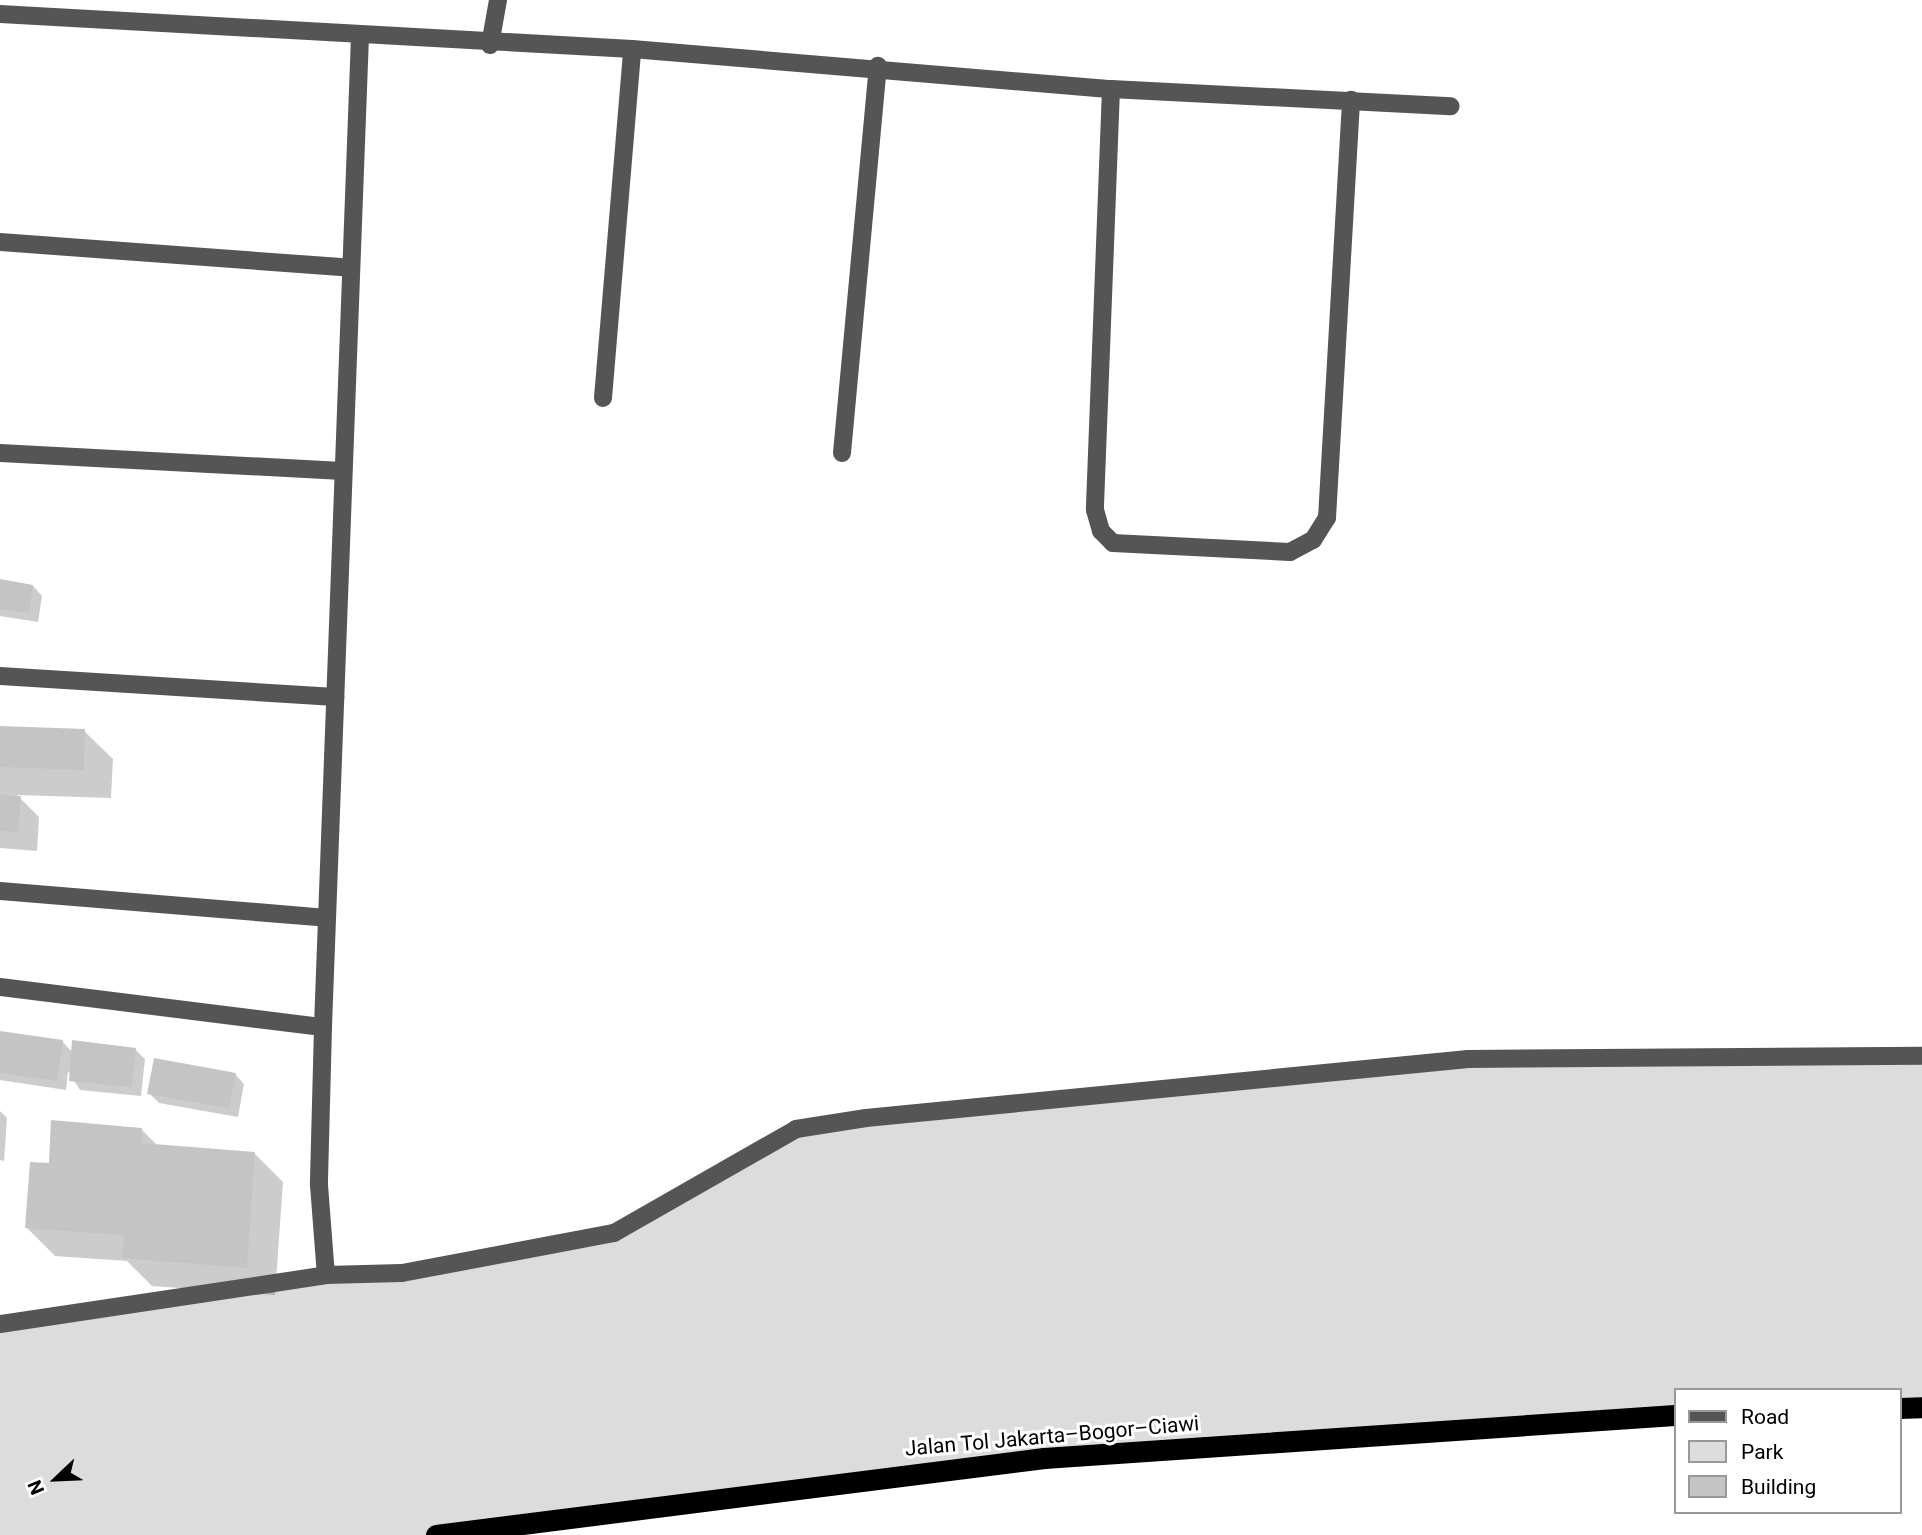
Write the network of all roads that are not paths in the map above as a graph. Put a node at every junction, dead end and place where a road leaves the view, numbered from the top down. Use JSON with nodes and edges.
{"nodes":[{"id":1,"x":498,"y":0,"type":"edge"},
{"id":2,"x":0,"y":14,"type":"edge"},
{"id":3,"x":360,"y":36,"type":"junction"},
{"id":4,"x":490,"y":45,"type":"junction"},
{"id":5,"x":632,"y":49,"type":"junction"},
{"id":6,"x":878,"y":66,"type":"junction"},
{"id":7,"x":1111,"y":89,"type":"junction"},
{"id":8,"x":1351,"y":100,"type":"junction"},
{"id":9,"x":1451,"y":106,"type":"dead end"},
{"id":10,"x":0,"y":242,"type":"edge"},
{"id":11,"x":351,"y":268,"type":"junction"},
{"id":12,"x":603,"y":398,"type":"dead end"},
{"id":13,"x":0,"y":453,"type":"edge"},
{"id":14,"x":842,"y":453,"type":"dead end"},
{"id":15,"x":344,"y":471,"type":"junction"},
{"id":16,"x":0,"y":676,"type":"edge"},
{"id":17,"x":335,"y":697,"type":"junction"},
{"id":18,"x":0,"y":891,"type":"edge"},
{"id":19,"x":327,"y":918,"type":"junction"},
{"id":20,"x":0,"y":987,"type":"edge"},
{"id":21,"x":323,"y":1027,"type":"junction"},
{"id":22,"x":1922,"y":1056,"type":"edge"},
{"id":23,"x":326,"y":1275,"type":"junction"},
{"id":24,"x":0,"y":1324,"type":"edge"},
{"id":25,"x":1922,"y":1407,"type":"edge"},
{"id":26,"x":1901,"y":1408,"type":"edge"},
{"id":27,"x":1674,"y":1415,"type":"edge"},
{"id":28,"x":436,"y":1535,"type":"edge"}],
"edges":[{"from":1,"to":4,"type":"street"},
{"from":2,"to":3,"type":"street"},
{"from":3,"to":4,"type":"street"},
{"from":3,"to":11,"type":"street"},
{"from":4,"to":5,"type":"street"},
{"from":5,"to":6,"type":"street"},
{"from":5,"to":12,"type":"street"},
{"from":6,"to":7,"type":"street"},
{"from":6,"to":14,"type":"street"},
{"from":7,"to":8,"type":"street"},
{"from":7,"to":8,"type":"street"},
{"from":8,"to":9,"type":"street"},
{"from":10,"to":11,"type":"street"},
{"from":11,"to":15,"type":"street"},
{"from":13,"to":15,"type":"street"},
{"from":15,"to":17,"type":"street"},
{"from":16,"to":17,"type":"street"},
{"from":17,"to":19,"type":"street"},
{"from":18,"to":19,"type":"street"},
{"from":19,"to":21,"type":"street"},
{"from":20,"to":21,"type":"street"},
{"from":21,"to":23,"type":"street"},
{"from":22,"to":23,"type":"street"},
{"from":23,"to":24,"type":"street"},
{"from":25,"to":26,"type":"highway"},
{"from":27,"to":28,"type":"highway","name":"Jalan Tol Jakarta–Bogor–Ciawi"}]}
